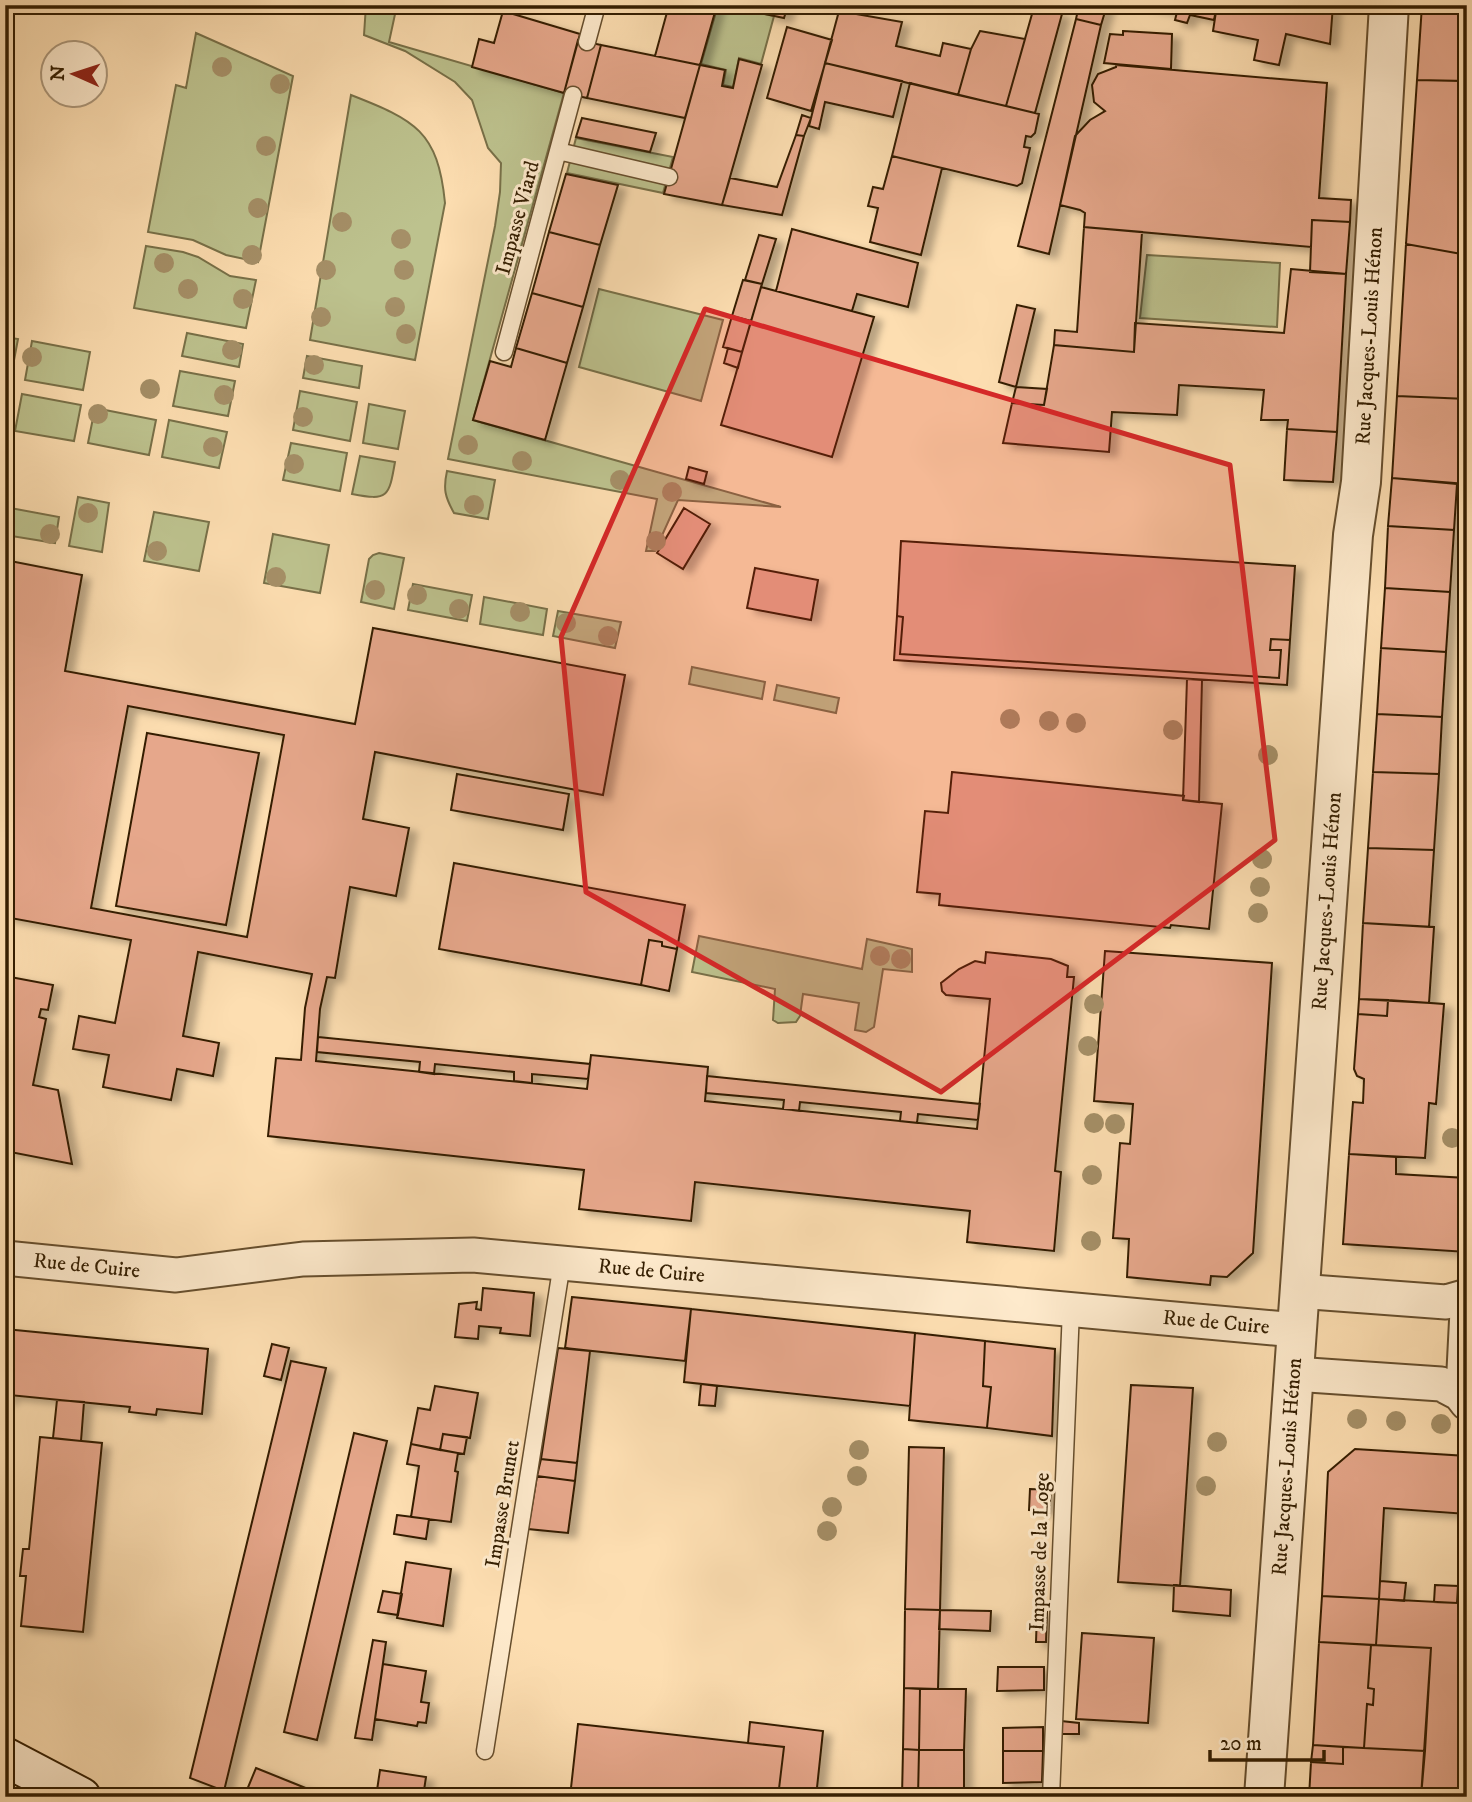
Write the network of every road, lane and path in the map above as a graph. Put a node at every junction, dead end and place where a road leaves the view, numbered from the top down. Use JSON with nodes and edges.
{"nodes":[{"id":1,"x":597,"y":5,"type":"edge"},
{"id":2,"x":1389,"y":5,"type":"edge"},
{"id":3,"x":587,"y":42,"type":"dead end"},
{"id":4,"x":573,"y":95,"type":"dead end"},
{"id":5,"x":558,"y":151,"type":"junction"},
{"id":6,"x":669,"y":177,"type":"dead end"},
{"id":7,"x":504,"y":352,"type":"dead end"},
{"id":8,"x":5,"y":1258,"type":"edge"},
{"id":9,"x":562,"y":1263,"type":"junction"},
{"id":10,"x":1298,"y":1292,"type":"junction"},
{"id":11,"x":1466,"y":1303,"type":"edge"},
{"id":12,"x":1071,"y":1309,"type":"junction"},
{"id":13,"x":1296,"y":1330,"type":"junction"},
{"id":14,"x":1294,"y":1374,"type":"junction"},
{"id":15,"x":1464,"y":1399,"type":"edge"},
{"id":16,"x":485,"y":1751,"type":"dead end"},
{"id":17,"x":5,"y":1757,"type":"edge"},
{"id":18,"x":81,"y":1797,"type":"edge"},
{"id":19,"x":1051,"y":1797,"type":"edge"},
{"id":20,"x":1264,"y":1797,"type":"edge"}],
"edges":[{"from":1,"to":3,"type":"lane"},
{"from":2,"to":10,"type":"street","name":"Rue Jacques-Louis Hénon"},
{"from":4,"to":5,"type":"lane","name":"Impasse Viard"},
{"from":5,"to":6,"type":"lane"},
{"from":5,"to":7,"type":"lane","name":"Impasse Viard"},
{"from":8,"to":9,"type":"street","name":"Rue de Cuire"},
{"from":9,"to":12,"type":"street","name":"Rue de Cuire"},
{"from":9,"to":16,"type":"lane","name":"Impasse Brunet"},
{"from":10,"to":11,"type":"street"},
{"from":10,"to":13,"type":"street","name":"Rue Jacques-Louis Hénon"},
{"from":11,"to":15,"type":"street"},
{"from":12,"to":13,"type":"street","name":"Rue de Cuire"},
{"from":12,"to":19,"type":"lane","name":"Impasse de la Loge"},
{"from":13,"to":14,"type":"street","name":"Rue Jacques-Louis Hénon"},
{"from":14,"to":15,"type":"street"},
{"from":14,"to":20,"type":"street","name":"Rue Jacques-Louis Hénon"},
{"from":17,"to":18,"type":"street"}]}
